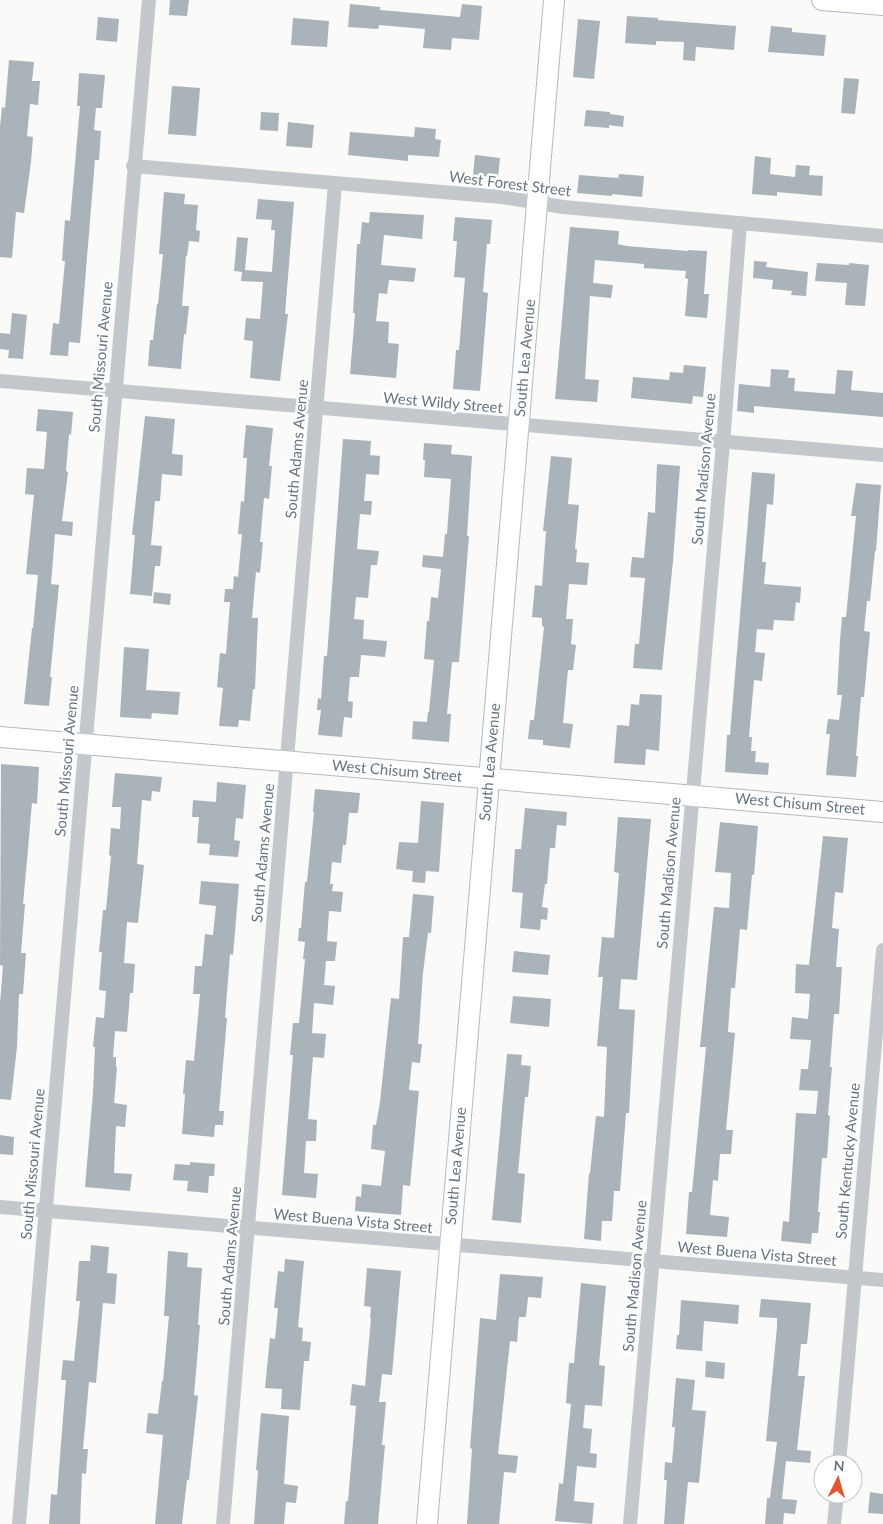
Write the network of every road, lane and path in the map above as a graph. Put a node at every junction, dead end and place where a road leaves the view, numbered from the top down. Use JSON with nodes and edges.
{"nodes":[{"id":1,"x":149,"y":0,"type":"edge"},
{"id":2,"x":554,"y":0,"type":"edge"},
{"id":3,"x":822,"y":0,"type":"edge"},
{"id":4,"x":883,"y":5,"type":"edge"},
{"id":5,"x":134,"y":166,"type":"junction"},
{"id":6,"x":335,"y":184,"type":"junction"},
{"id":7,"x":538,"y":202,"type":"junction"},
{"id":8,"x":740,"y":224,"type":"junction"},
{"id":9,"x":883,"y":236,"type":"edge"},
{"id":10,"x":0,"y":381,"type":"edge"},
{"id":11,"x":114,"y":390,"type":"junction"},
{"id":12,"x":317,"y":408,"type":"junction"},
{"id":13,"x":519,"y":426,"type":"junction"},
{"id":14,"x":723,"y":443,"type":"junction"},
{"id":15,"x":883,"y":455,"type":"edge"},
{"id":16,"x":0,"y":737,"type":"edge"},
{"id":17,"x":85,"y":744,"type":"junction"},
{"id":18,"x":287,"y":761,"type":"junction"},
{"id":19,"x":489,"y":779,"type":"junction"},
{"id":20,"x":693,"y":795,"type":"junction"},
{"id":21,"x":883,"y":812,"type":"edge"},
{"id":22,"x":883,"y":950,"type":"edge"},
{"id":23,"x":0,"y":1207,"type":"edge"},
{"id":24,"x":46,"y":1211,"type":"junction"},
{"id":25,"x":248,"y":1228,"type":"junction"},
{"id":26,"x":449,"y":1245,"type":"junction"},
{"id":27,"x":652,"y":1262,"type":"junction"},
{"id":28,"x":855,"y":1278,"type":"junction"},
{"id":29,"x":883,"y":1280,"type":"edge"},
{"id":30,"x":840,"y":1454,"type":"edge"},
{"id":31,"x":836,"y":1504,"type":"edge"},
{"id":32,"x":18,"y":1524,"type":"edge"},
{"id":33,"x":223,"y":1524,"type":"edge"},
{"id":34,"x":427,"y":1524,"type":"edge"},
{"id":35,"x":630,"y":1524,"type":"edge"},
{"id":36,"x":834,"y":1524,"type":"edge"}],
"edges":[{"from":1,"to":5,"type":"street","name":"South Missouri Avenue"},
{"from":2,"to":7,"type":"street","name":"South Lea Avenue"},
{"from":3,"to":4,"type":"street"},
{"from":5,"to":6,"type":"street","name":"West Forest Street"},
{"from":5,"to":11,"type":"street","name":"South Missouri Avenue"},
{"from":6,"to":7,"type":"street","name":"West Forest Street"},
{"from":6,"to":12,"type":"street","name":"South Adams Avenue"},
{"from":7,"to":8,"type":"street","name":"West Forest Street"},
{"from":7,"to":13,"type":"street","name":"South Lea Avenue"},
{"from":8,"to":9,"type":"street","name":"West Forest Street"},
{"from":8,"to":14,"type":"street","name":"South Madison Avenue"},
{"from":10,"to":11,"type":"street","name":"West Wildy Street"},
{"from":11,"to":12,"type":"street","name":"West Wildy Street"},
{"from":11,"to":17,"type":"street","name":"South Missouri Avenue"},
{"from":12,"to":13,"type":"street","name":"West Wildy Street"},
{"from":12,"to":18,"type":"street","name":"South Adams Avenue"},
{"from":13,"to":14,"type":"street","name":"West Wildy Street"},
{"from":13,"to":19,"type":"street","name":"South Lea Avenue"},
{"from":14,"to":15,"type":"street","name":"West Wildy Street"},
{"from":14,"to":20,"type":"street","name":"South Madison Avenue"},
{"from":16,"to":17,"type":"street","name":"West Chisum Street"},
{"from":17,"to":18,"type":"street","name":"West Chisum Street"},
{"from":17,"to":24,"type":"street","name":"South Missouri Avenue"},
{"from":18,"to":19,"type":"street","name":"West Chisum Street"},
{"from":18,"to":25,"type":"street","name":"South Adams Avenue"},
{"from":19,"to":20,"type":"street","name":"West Chisum Street"},
{"from":19,"to":26,"type":"street","name":"South Lea Avenue"},
{"from":20,"to":21,"type":"street","name":"West Chisum Street"},
{"from":20,"to":27,"type":"street","name":"South Madison Avenue"},
{"from":22,"to":28,"type":"street","name":"South Kentucky Avenue"},
{"from":23,"to":24,"type":"street","name":"West Buena Vista Street"},
{"from":24,"to":25,"type":"street","name":"West Buena Vista Street"},
{"from":24,"to":32,"type":"street","name":"South Missouri Avenue"},
{"from":25,"to":26,"type":"street","name":"West Buena Vista Street"},
{"from":25,"to":33,"type":"street","name":"South Adams Avenue"},
{"from":26,"to":27,"type":"street","name":"West Buena Vista Street"},
{"from":26,"to":34,"type":"street","name":"South Lea Avenue"},
{"from":27,"to":28,"type":"street","name":"West Buena Vista Street"},
{"from":27,"to":35,"type":"street","name":"South Madison Avenue"},
{"from":28,"to":29,"type":"street","name":"West Buena Vista Street"},
{"from":28,"to":30,"type":"street","name":"South Kentucky Avenue"},
{"from":31,"to":36,"type":"street"}]}
